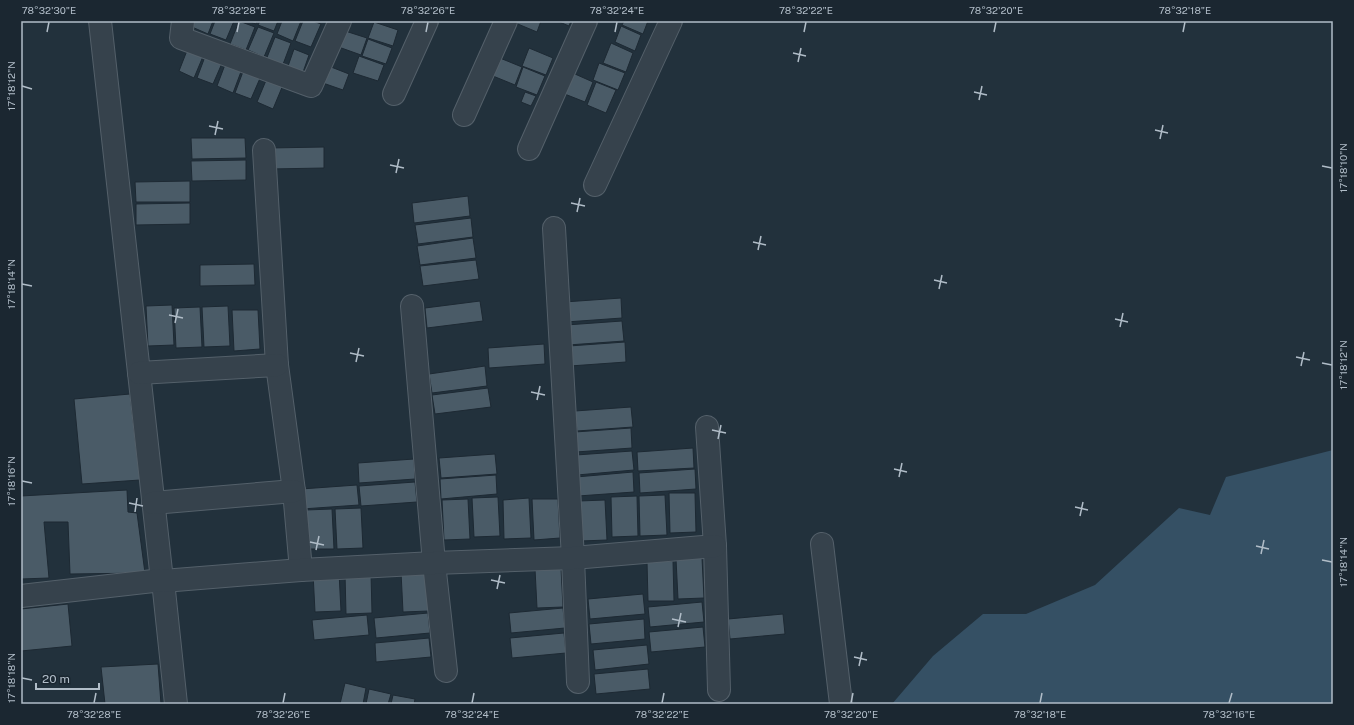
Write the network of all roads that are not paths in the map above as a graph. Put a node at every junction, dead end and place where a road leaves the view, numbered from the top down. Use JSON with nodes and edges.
{"nodes":[{"id":1,"x":100,"y":21,"type":"edge"},
{"id":2,"x":183,"y":21,"type":"edge"},
{"id":3,"x":340,"y":21,"type":"edge"},
{"id":4,"x":427,"y":21,"type":"edge"},
{"id":5,"x":506,"y":21,"type":"edge"},
{"id":6,"x":586,"y":21,"type":"edge"},
{"id":7,"x":671,"y":21,"type":"edge"},
{"id":8,"x":394,"y":94,"type":"dead end"},
{"id":9,"x":464,"y":115,"type":"dead end"},
{"id":10,"x":529,"y":149,"type":"dead end"},
{"id":11,"x":264,"y":150,"type":"dead end"},
{"id":12,"x":595,"y":185,"type":"dead end"},
{"id":13,"x":554,"y":228,"type":"dead end"},
{"id":14,"x":412,"y":306,"type":"dead end"},
{"id":15,"x":277,"y":365,"type":"junction"},
{"id":16,"x":139,"y":373,"type":"junction"},
{"id":17,"x":707,"y":427,"type":"dead end"},
{"id":18,"x":294,"y":491,"type":"junction"},
{"id":19,"x":153,"y":503,"type":"junction"},
{"id":20,"x":822,"y":544,"type":"dead end"},
{"id":21,"x":715,"y":546,"type":"junction"},
{"id":22,"x":573,"y":558,"type":"junction"},
{"id":23,"x":434,"y":563,"type":"junction"},
{"id":24,"x":301,"y":570,"type":"junction"},
{"id":25,"x":162,"y":581,"type":"junction"},
{"id":26,"x":21,"y":596,"type":"edge"},
{"id":27,"x":446,"y":671,"type":"dead end"},
{"id":28,"x":578,"y":682,"type":"dead end"},
{"id":29,"x":719,"y":690,"type":"dead end"},
{"id":30,"x":176,"y":704,"type":"edge"},
{"id":31,"x":841,"y":704,"type":"edge"}],
"edges":[{"from":1,"to":16,"type":"street"},
{"from":2,"to":3,"type":"street"},
{"from":4,"to":8,"type":"street"},
{"from":5,"to":9,"type":"street"},
{"from":6,"to":10,"type":"street"},
{"from":7,"to":12,"type":"street"},
{"from":11,"to":15,"type":"street"},
{"from":13,"to":22,"type":"street"},
{"from":14,"to":23,"type":"street"},
{"from":15,"to":16,"type":"street"},
{"from":15,"to":18,"type":"street"},
{"from":16,"to":19,"type":"street"},
{"from":17,"to":21,"type":"street"},
{"from":18,"to":19,"type":"street"},
{"from":18,"to":24,"type":"street"},
{"from":19,"to":25,"type":"street"},
{"from":20,"to":31,"type":"street"},
{"from":21,"to":22,"type":"street"},
{"from":21,"to":29,"type":"street"},
{"from":22,"to":23,"type":"street"},
{"from":22,"to":28,"type":"street"},
{"from":23,"to":24,"type":"street"},
{"from":23,"to":27,"type":"street"},
{"from":24,"to":25,"type":"street"},
{"from":25,"to":26,"type":"street"},
{"from":25,"to":30,"type":"street"}]}
